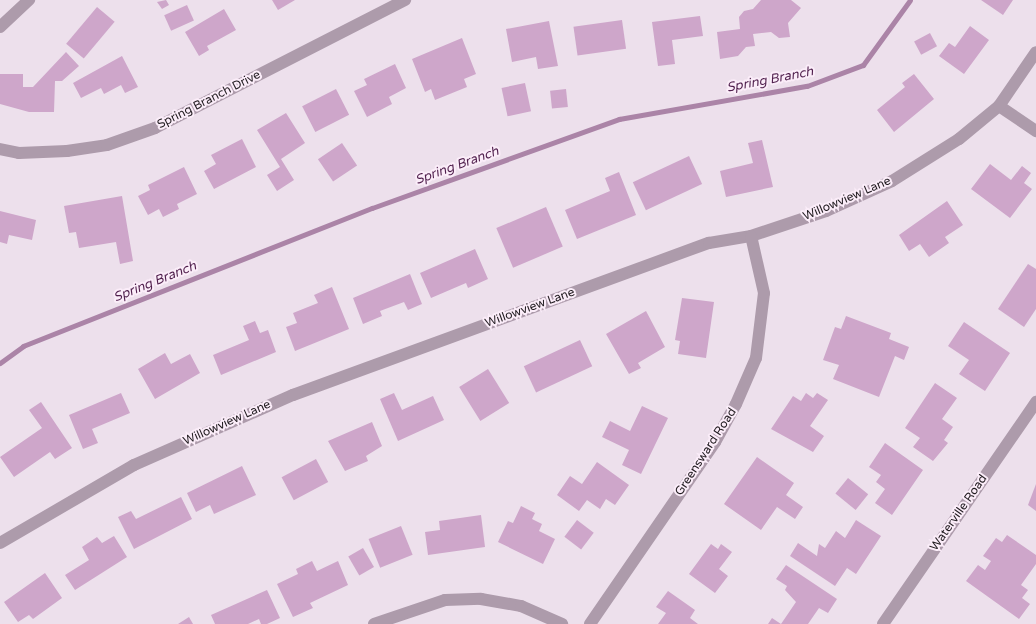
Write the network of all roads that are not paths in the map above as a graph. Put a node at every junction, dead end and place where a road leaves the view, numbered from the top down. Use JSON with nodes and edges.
{"nodes":[{"id":1,"x":30,"y":0,"type":"edge"},
{"id":2,"x":405,"y":0,"type":"edge"},
{"id":3,"x":0,"y":27,"type":"edge"},
{"id":4,"x":1036,"y":52,"type":"edge"},
{"id":5,"x":999,"y":106,"type":"junction"},
{"id":6,"x":1036,"y":132,"type":"edge"},
{"id":7,"x":0,"y":149,"type":"edge"},
{"id":8,"x":750,"y":236,"type":"junction"},
{"id":9,"x":1036,"y":402,"type":"edge"},
{"id":10,"x":0,"y":543,"type":"edge"},
{"id":11,"x":374,"y":624,"type":"edge"},
{"id":12,"x":562,"y":624,"type":"edge"},
{"id":13,"x":590,"y":624,"type":"edge"},
{"id":14,"x":883,"y":624,"type":"edge"}],
"edges":[{"from":1,"to":3,"type":"street"},
{"from":2,"to":7,"type":"street","name":"Spring Branch Drive"},
{"from":4,"to":5,"type":"street","name":"Willowview Lane"},
{"from":5,"to":6,"type":"street"},
{"from":5,"to":8,"type":"street","name":"Willowview Lane"},
{"from":8,"to":10,"type":"street","name":"Willowview Lane"},
{"from":8,"to":13,"type":"street","name":"Greensward Road"},
{"from":9,"to":14,"type":"street","name":"Waterville Road"},
{"from":11,"to":12,"type":"street"}]}
